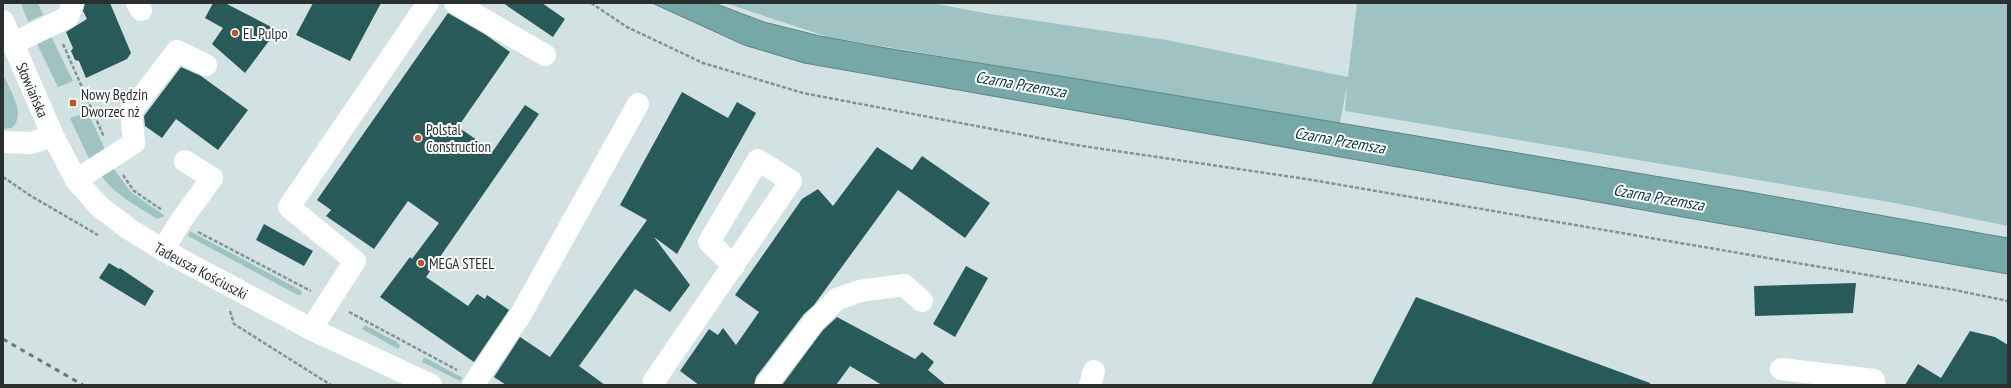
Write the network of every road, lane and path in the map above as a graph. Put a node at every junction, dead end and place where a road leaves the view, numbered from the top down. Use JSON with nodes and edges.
{"nodes":[{"id":1,"x":73,"y":3,"type":"edge"},
{"id":2,"x":428,"y":3,"type":"edge"},
{"id":3,"x":455,"y":3,"type":"edge"},
{"id":4,"x":592,"y":3,"type":"edge"},
{"id":5,"x":3,"y":21,"type":"edge"},
{"id":6,"x":54,"y":24,"type":"junction"},
{"id":7,"x":12,"y":44,"type":"junction"},
{"id":8,"x":545,"y":55,"type":"dead end"},
{"id":9,"x":206,"y":65,"type":"dead end"},
{"id":10,"x":638,"y":104,"type":"dead end"},
{"id":11,"x":53,"y":136,"type":"junction"},
{"id":12,"x":3,"y":142,"type":"edge"},
{"id":13,"x":112,"y":156,"type":"junction"},
{"id":14,"x":185,"y":161,"type":"dead end"},
{"id":15,"x":76,"y":180,"type":"junction"},
{"id":16,"x":180,"y":222,"type":"junction"},
{"id":17,"x":163,"y":250,"type":"junction"},
{"id":18,"x":734,"y":266,"type":"dead end"},
{"id":19,"x":328,"y":301,"type":"junction"},
{"id":20,"x":922,"y":301,"type":"dead end"},
{"id":21,"x":2008,"y":301,"type":"edge"},
{"id":22,"x":229,"y":308,"type":"dead end"},
{"id":23,"x":311,"y":329,"type":"junction"},
{"id":24,"x":1781,"y":369,"type":"dead end"},
{"id":25,"x":474,"y":383,"type":"edge"},
{"id":26,"x":331,"y":385,"type":"edge"},
{"id":27,"x":431,"y":385,"type":"edge"},
{"id":28,"x":656,"y":385,"type":"edge"},
{"id":29,"x":766,"y":385,"type":"edge"},
{"id":30,"x":1874,"y":385,"type":"edge"}],
"edges":[{"from":1,"to":6,"type":"street"},
{"from":2,"to":19,"type":"street"},
{"from":3,"to":8,"type":"street"},
{"from":4,"to":21,"type":"path"},
{"from":5,"to":7,"type":"street","name":"Słowiańska"},
{"from":6,"to":7,"type":"street"},
{"from":6,"to":13,"type":"path"},
{"from":7,"to":11,"type":"street","name":"Słowiańska"},
{"from":9,"to":13,"type":"street"},
{"from":10,"to":25,"type":"street"},
{"from":11,"to":12,"type":"street"},
{"from":11,"to":15,"type":"street","name":"Tadeusza Kościuszki"},
{"from":13,"to":15,"type":"street"},
{"from":13,"to":16,"type":"path"},
{"from":14,"to":16,"type":"street"},
{"from":15,"to":17,"type":"street","name":"Tadeusza Kościuszki"},
{"from":16,"to":17,"type":"street"},
{"from":16,"to":19,"type":"path"},
{"from":17,"to":23,"type":"street","name":"Tadeusza Kościuszki"},
{"from":18,"to":28,"type":"street"},
{"from":19,"to":23,"type":"street"},
{"from":19,"to":25,"type":"path"},
{"from":20,"to":29,"type":"street"},
{"from":22,"to":26,"type":"path"},
{"from":23,"to":27,"type":"street","name":"Tadeusza Kościuszki"},
{"from":24,"to":30,"type":"street"}]}
